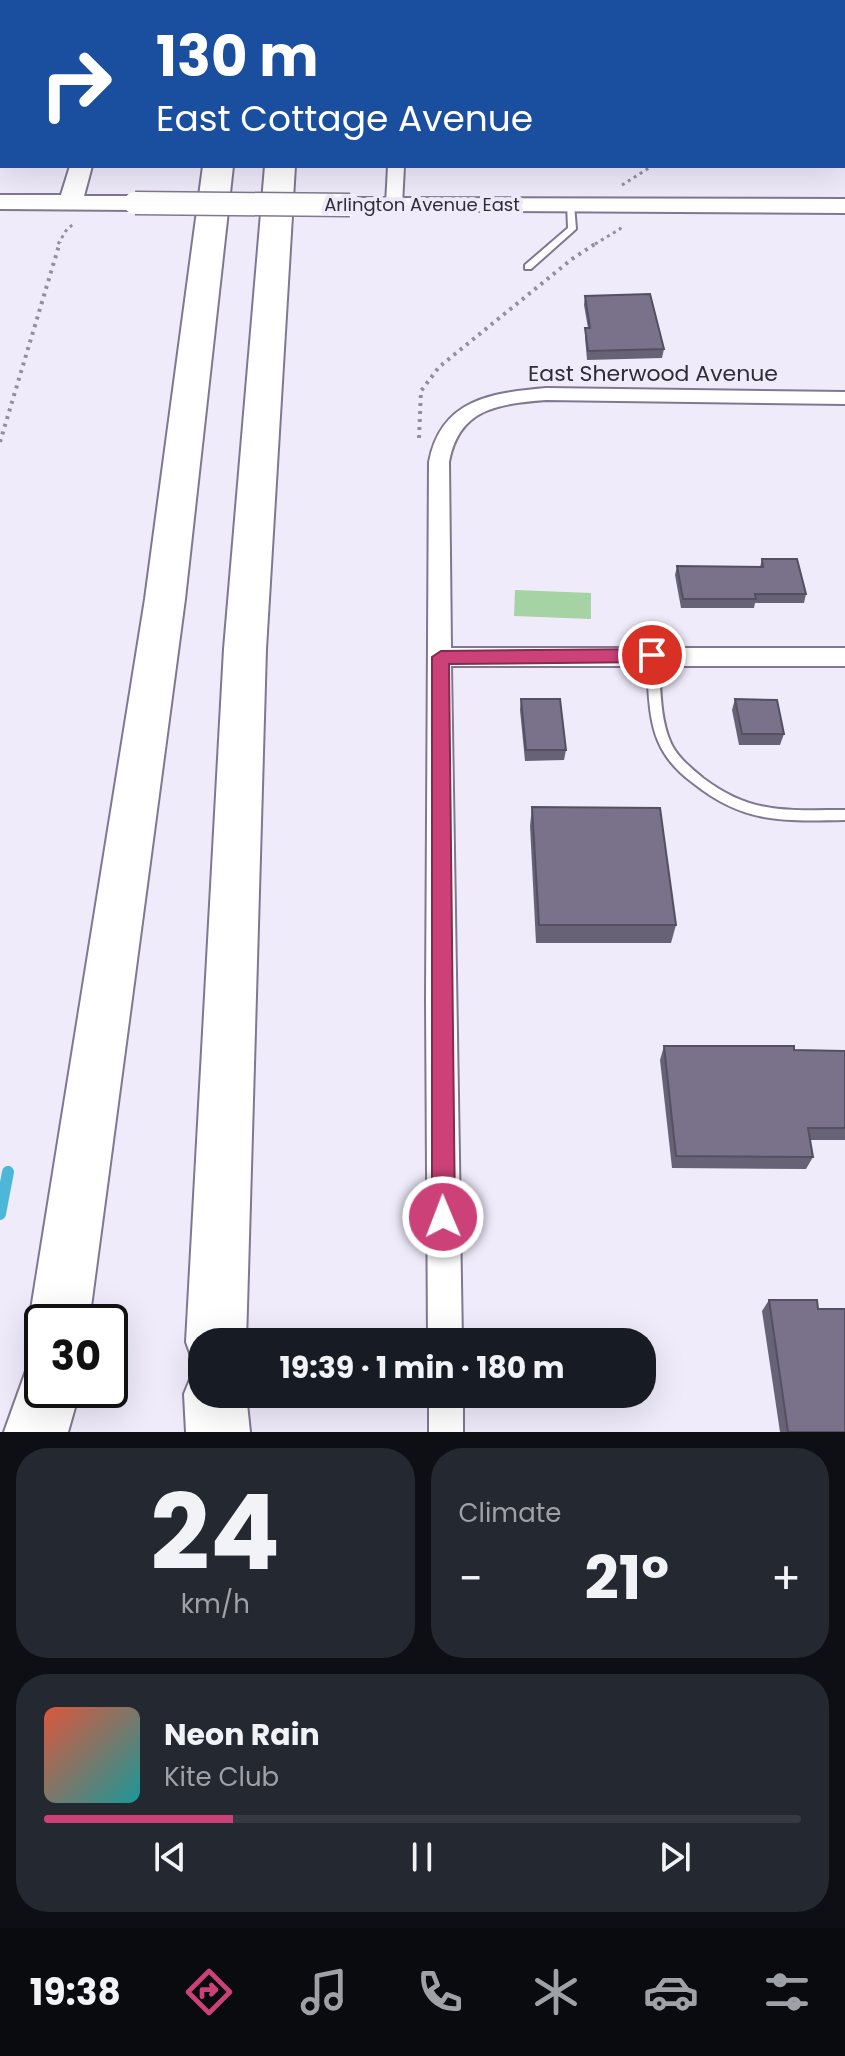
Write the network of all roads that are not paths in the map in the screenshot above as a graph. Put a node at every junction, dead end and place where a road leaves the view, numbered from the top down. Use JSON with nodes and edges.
{"nodes":[{"id":1,"x":81,"y":168,"type":"edge"},
{"id":2,"x":218,"y":168,"type":"edge"},
{"id":3,"x":280,"y":168,"type":"edge"},
{"id":4,"x":396,"y":168,"type":"edge"},
{"id":5,"x":0,"y":202,"type":"edge"},
{"id":6,"x":570,"y":204,"type":"junction"},
{"id":7,"x":394,"y":205,"type":"junction"},
{"id":8,"x":845,"y":206,"type":"edge"},
{"id":9,"x":76,"y":211,"type":"junction"},
{"id":10,"x":528,"y":267,"type":"dead end"},
{"id":11,"x":845,"y":398,"type":"edge"},
{"id":12,"x":652,"y":655,"type":"junction"},
{"id":13,"x":441,"y":657,"type":"junction"},
{"id":14,"x":845,"y":657,"type":"edge"},
{"id":15,"x":845,"y":815,"type":"edge"},
{"id":16,"x":62,"y":1304,"type":"edge"},
{"id":17,"x":217,"y":1328,"type":"edge"},
{"id":18,"x":445,"y":1328,"type":"edge"},
{"id":19,"x":43,"y":1408,"type":"edge"},
{"id":20,"x":47,"y":1408,"type":"edge"},
{"id":21,"x":214,"y":1408,"type":"edge"},
{"id":22,"x":216,"y":1408,"type":"edge"},
{"id":23,"x":446,"y":1408,"type":"edge"},
{"id":24,"x":36,"y":1432,"type":"edge"},
{"id":25,"x":44,"y":1432,"type":"edge"},
{"id":26,"x":212,"y":1432,"type":"edge"},
{"id":27,"x":218,"y":1432,"type":"edge"},
{"id":28,"x":446,"y":1432,"type":"edge"}],
"edges":[{"from":1,"to":9,"type":"street"},
{"from":2,"to":16,"type":"highway"},
{"from":3,"to":17,"type":"highway"},
{"from":4,"to":7,"type":"street"},
{"from":5,"to":9,"type":"street","name":"Arlington Avenue East"},
{"from":6,"to":7,"type":"street","name":"Arlington Avenue East"},
{"from":6,"to":8,"type":"street","name":"Arlington Avenue East"},
{"from":6,"to":10,"type":"lane"},
{"from":7,"to":9,"type":"street","name":"Arlington Avenue East","bridge":true},
{"from":11,"to":13,"type":"street","name":"East Sherwood Avenue"},
{"from":12,"to":13,"type":"street"},
{"from":12,"to":14,"type":"street"},
{"from":12,"to":15,"type":"lane"},
{"from":13,"to":18,"type":"street"},
{"from":19,"to":24,"type":"highway"},
{"from":20,"to":25,"type":"highway"},
{"from":21,"to":26,"type":"highway"},
{"from":22,"to":27,"type":"highway"},
{"from":23,"to":28,"type":"street"}]}
